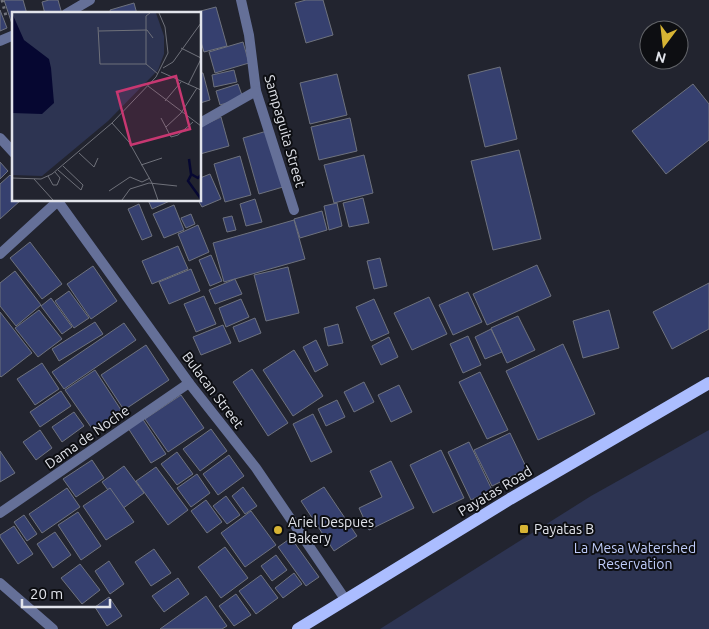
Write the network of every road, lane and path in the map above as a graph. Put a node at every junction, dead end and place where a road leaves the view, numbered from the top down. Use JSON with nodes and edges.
{"nodes":[{"id":1,"x":90,"y":0,"type":"edge"},
{"id":2,"x":241,"y":0,"type":"edge"},
{"id":3,"x":69,"y":12,"type":"edge"},
{"id":4,"x":12,"y":36,"type":"edge"},
{"id":5,"x":0,"y":41,"type":"edge"},
{"id":6,"x":256,"y":92,"type":"junction"},
{"id":7,"x":201,"y":121,"type":"edge"},
{"id":8,"x":0,"y":138,"type":"edge"},
{"id":9,"x":12,"y":151,"type":"edge"},
{"id":10,"x":57,"y":201,"type":"edge"},
{"id":11,"x":59,"y":201,"type":"edge"},
{"id":12,"x":294,"y":210,"type":"dead end"},
{"id":13,"x":0,"y":254,"type":"edge"},
{"id":14,"x":709,"y":382,"type":"edge"},
{"id":15,"x":189,"y":383,"type":"junction"},
{"id":16,"x":0,"y":513,"type":"edge"},
{"id":17,"x":0,"y":583,"type":"edge"},
{"id":18,"x":345,"y":599,"type":"junction"},
{"id":19,"x":53,"y":629,"type":"edge"},
{"id":20,"x":298,"y":629,"type":"edge"}],
"edges":[{"from":1,"to":3,"type":"street"},
{"from":2,"to":6,"type":"street","name":"Sampaguita Street"},
{"from":4,"to":5,"type":"street"},
{"from":6,"to":7,"type":"street"},
{"from":6,"to":12,"type":"street","name":"Sampaguita Street"},
{"from":8,"to":9,"type":"street"},
{"from":10,"to":13,"type":"street"},
{"from":11,"to":15,"type":"street","name":"Bulacan Street"},
{"from":14,"to":18,"type":"main road","name":"Payatas Road"},
{"from":15,"to":16,"type":"street","name":"Dama de Noche"},
{"from":15,"to":18,"type":"street","name":"Bulacan Street"},
{"from":17,"to":19,"type":"street"},
{"from":18,"to":20,"type":"main road","name":"Payatas Road"}]}
